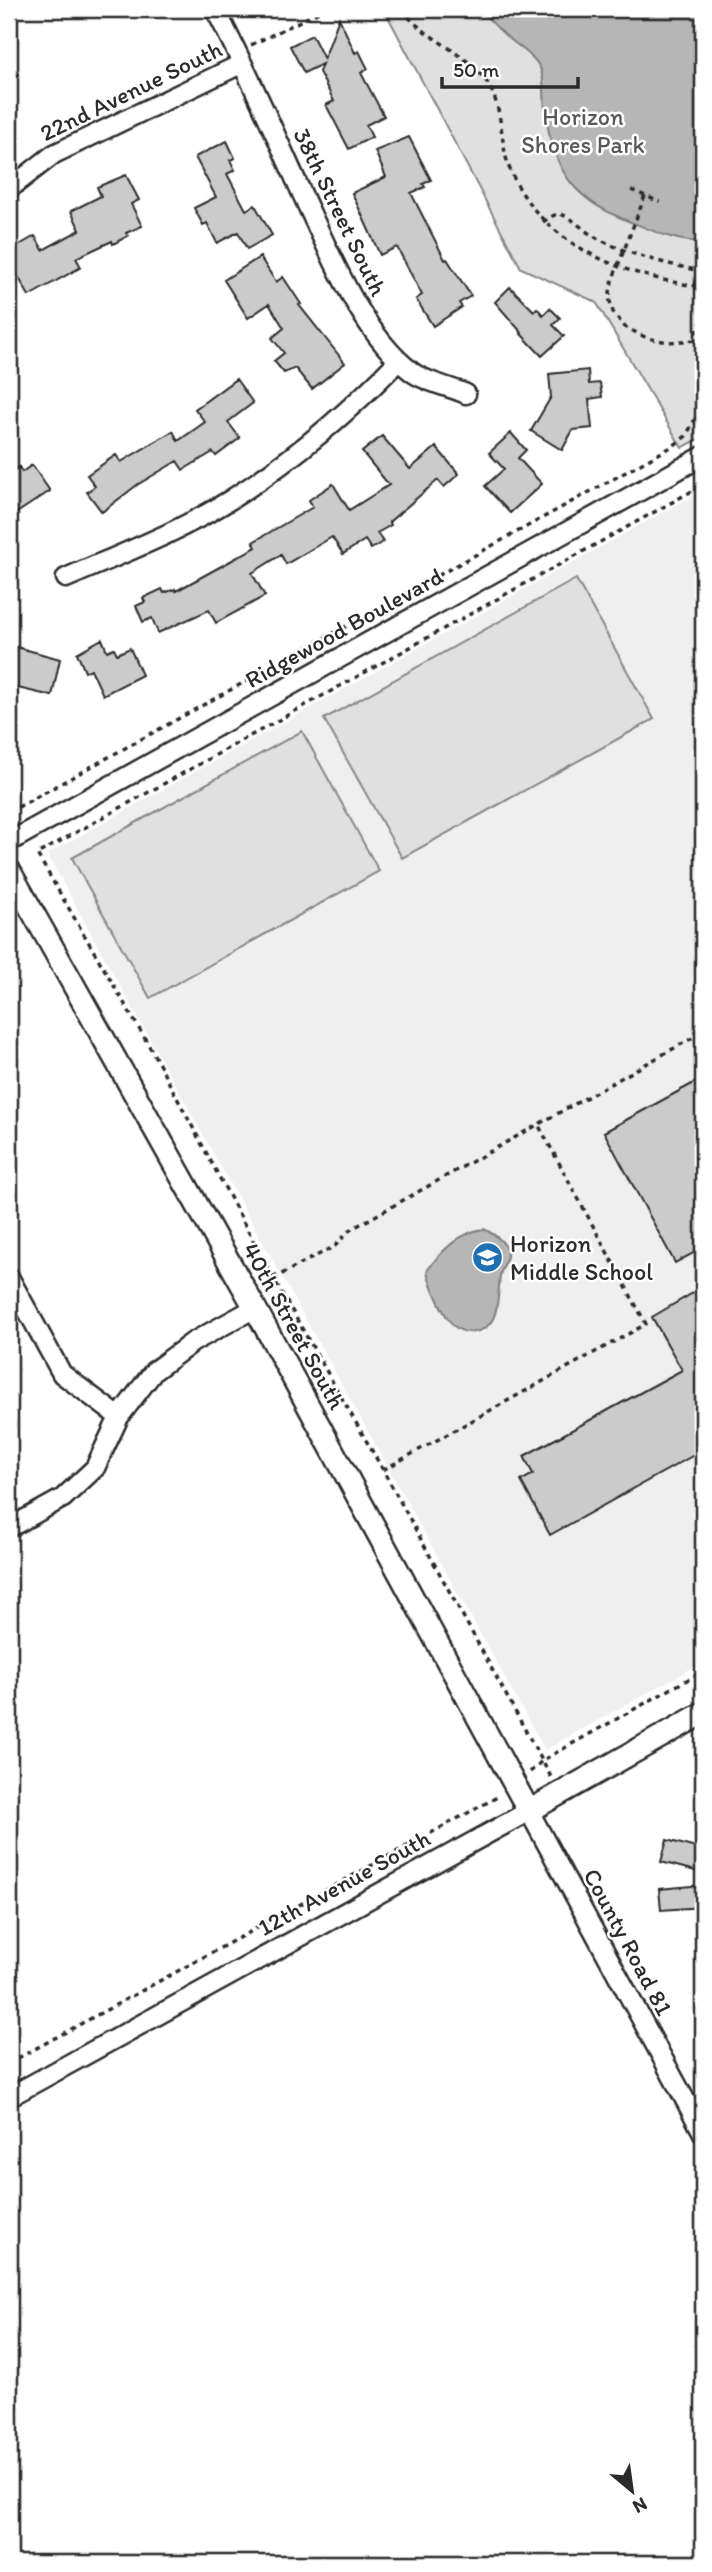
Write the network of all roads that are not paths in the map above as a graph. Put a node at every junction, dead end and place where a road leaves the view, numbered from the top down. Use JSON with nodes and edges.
{"nodes":[{"id":1,"x":215,"y":9,"type":"edge"},
{"id":2,"x":239,"y":58,"type":"junction"},
{"id":3,"x":9,"y":189,"type":"edge"},
{"id":4,"x":398,"y":361,"type":"junction"},
{"id":5,"x":466,"y":394,"type":"dead end"},
{"id":6,"x":703,"y":456,"type":"edge"},
{"id":7,"x":66,"y":578,"type":"dead end"},
{"id":8,"x":9,"y":842,"type":"edge"},
{"id":9,"x":9,"y":870,"type":"edge"},
{"id":10,"x":9,"y":1277,"type":"edge"},
{"id":11,"x":255,"y":1308,"type":"junction"},
{"id":12,"x":119,"y":1417,"type":"junction"},
{"id":13,"x":9,"y":1528,"type":"edge"},
{"id":14,"x":703,"y":1713,"type":"edge"},
{"id":15,"x":529,"y":1811,"type":"junction"},
{"id":16,"x":9,"y":2097,"type":"edge"},
{"id":17,"x":703,"y":2133,"type":"edge"}],
"edges":[{"from":1,"to":2,"type":"street","name":"38th Street South"},
{"from":2,"to":3,"type":"street","name":"22nd Avenue South"},
{"from":2,"to":4,"type":"street","name":"38th Street South"},
{"from":4,"to":5,"type":"street","name":"38th Street South"},
{"from":4,"to":7,"type":"street"},
{"from":6,"to":8,"type":"street","name":"Ridgewood Boulevard"},
{"from":9,"to":11,"type":"street","name":"40th Street South"},
{"from":10,"to":12,"type":"street"},
{"from":11,"to":12,"type":"street"},
{"from":11,"to":15,"type":"street","name":"40th Street South"},
{"from":12,"to":13,"type":"street"},
{"from":14,"to":15,"type":"street","name":"12th Avenue South"},
{"from":15,"to":16,"type":"street","name":"12th Avenue South"},
{"from":15,"to":17,"type":"street","name":"County Road 81"}]}
